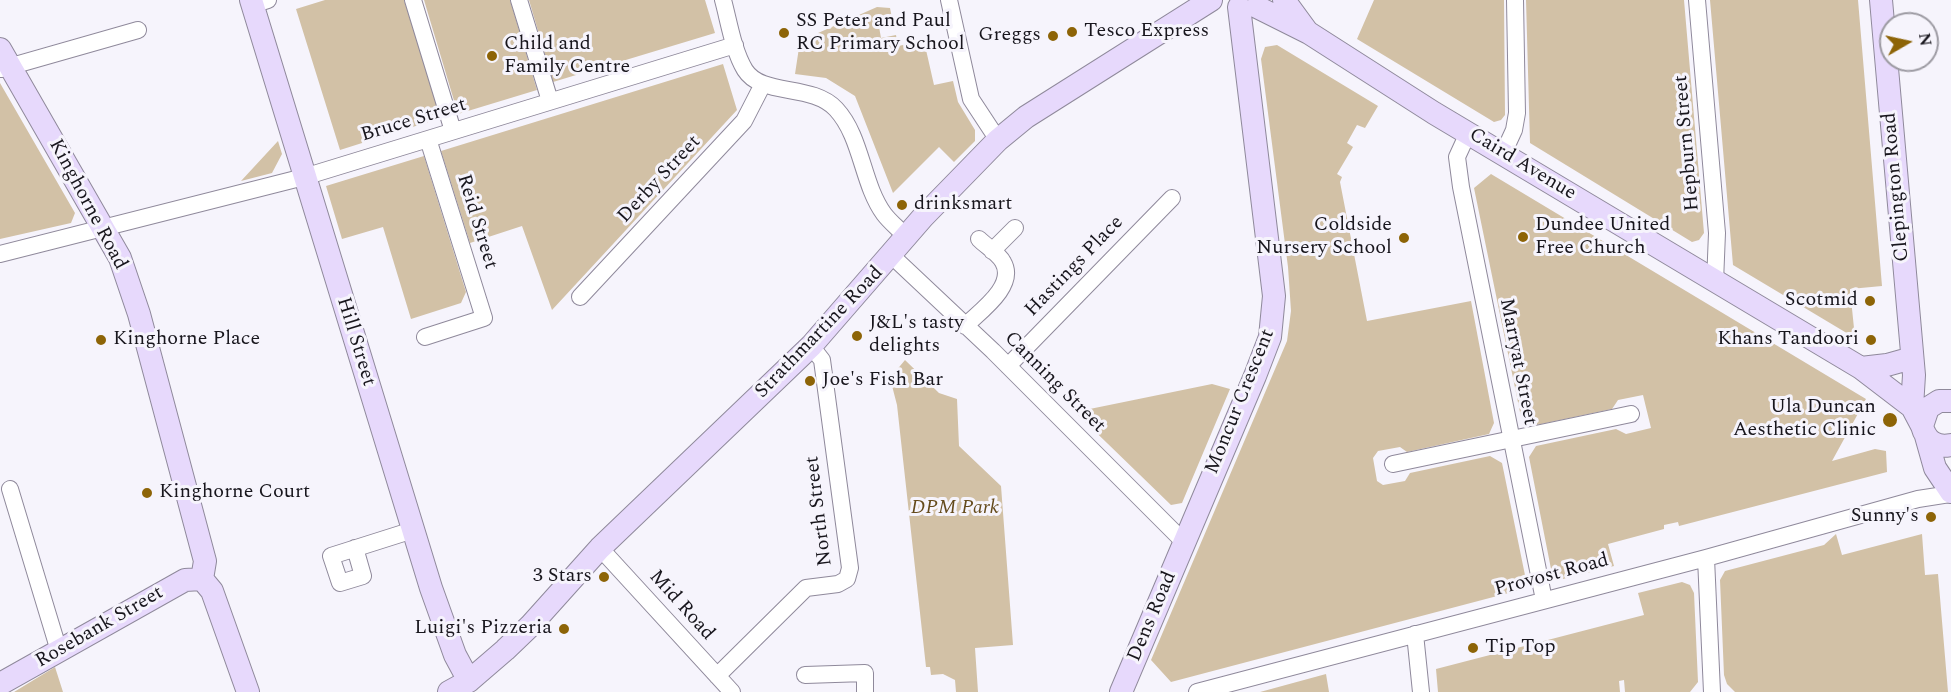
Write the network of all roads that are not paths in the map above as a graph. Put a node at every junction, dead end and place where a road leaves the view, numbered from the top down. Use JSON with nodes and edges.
{"nodes":[{"id":1,"x":412,"y":0,"type":"edge"},
{"id":2,"x":519,"y":0,"type":"edge"},
{"id":3,"x":723,"y":0,"type":"edge"},
{"id":4,"x":949,"y":0,"type":"edge"},
{"id":5,"x":1211,"y":0,"type":"edge"},
{"id":6,"x":1284,"y":0,"type":"edge"},
{"id":7,"x":1515,"y":0,"type":"edge"},
{"id":8,"x":1697,"y":0,"type":"edge"},
{"id":9,"x":1881,"y":0,"type":"edge"},
{"id":10,"x":257,"y":2,"type":"edge"},
{"id":11,"x":1249,"y":4,"type":"edge"},
{"id":12,"x":138,"y":30,"type":"dead end"},
{"id":13,"x":1309,"y":33,"type":"junction"},
{"id":14,"x":735,"y":45,"type":"junction"},
{"id":15,"x":3,"y":62,"type":"edge"},
{"id":16,"x":763,"y":84,"type":"junction"},
{"id":17,"x":550,"y":101,"type":"junction"},
{"id":18,"x":453,"y":131,"type":"junction"},
{"id":19,"x":1468,"y":133,"type":"junction"},
{"id":20,"x":428,"y":139,"type":"junction"},
{"id":21,"x":998,"y":140,"type":"junction"},
{"id":22,"x":1503,"y":154,"type":"junction"},
{"id":23,"x":304,"y":177,"type":"junction"},
{"id":24,"x":1172,"y":198,"type":"dead end"},
{"id":25,"x":1015,"y":228,"type":"dead end"},
{"id":26,"x":103,"y":229,"type":"junction"},
{"id":27,"x":906,"y":237,"type":"junction"},
{"id":28,"x":0,"y":254,"type":"edge"},
{"id":29,"x":892,"y":256,"type":"junction"},
{"id":30,"x":1715,"y":282,"type":"junction"},
{"id":31,"x":580,"y":297,"type":"dead end"},
{"id":32,"x":965,"y":326,"type":"junction"},
{"id":33,"x":425,"y":337,"type":"dead end"},
{"id":34,"x":811,"y":346,"type":"junction"},
{"id":35,"x":1008,"y":366,"type":"junction"},
{"id":36,"x":1913,"y":366,"type":"junction"},
{"id":37,"x":1860,"y":368,"type":"junction"},
{"id":38,"x":1631,"y":414,"type":"dead end"},
{"id":39,"x":1929,"y":415,"type":"edge"},
{"id":40,"x":1511,"y":441,"type":"junction"},
{"id":41,"x":1951,"y":446,"type":"edge"},
{"id":42,"x":1393,"y":464,"type":"dead end"},
{"id":43,"x":1935,"y":468,"type":"junction"},
{"id":44,"x":10,"y":489,"type":"dead end"},
{"id":45,"x":1951,"y":493,"type":"edge"},
{"id":46,"x":1918,"y":498,"type":"junction"},
{"id":47,"x":413,"y":530,"type":"junction"},
{"id":48,"x":1184,"y":542,"type":"junction"},
{"id":49,"x":355,"y":548,"type":"dead end"},
{"id":50,"x":600,"y":548,"type":"junction"},
{"id":51,"x":1706,"y":558,"type":"junction"},
{"id":52,"x":202,"y":579,"type":"junction"},
{"id":53,"x":1544,"y":600,"type":"junction"},
{"id":54,"x":1415,"y":634,"type":"junction"},
{"id":55,"x":59,"y":651,"type":"junction"},
{"id":56,"x":805,"y":675,"type":"dead end"},
{"id":57,"x":717,"y":676,"type":"junction"},
{"id":58,"x":469,"y":681,"type":"junction"},
{"id":59,"x":0,"y":684,"type":"edge"},
{"id":60,"x":248,"y":692,"type":"edge"},
{"id":61,"x":449,"y":692,"type":"edge"},
{"id":62,"x":732,"y":692,"type":"edge"},
{"id":63,"x":865,"y":692,"type":"edge"},
{"id":64,"x":1121,"y":692,"type":"edge"},
{"id":65,"x":1197,"y":692,"type":"edge"},
{"id":66,"x":1421,"y":692,"type":"edge"},
{"id":67,"x":1712,"y":692,"type":"edge"}],
"edges":[{"from":1,"to":18,"type":"street"},
{"from":2,"to":17,"type":"street"},
{"from":3,"to":14,"type":"street"},
{"from":4,"to":21,"type":"street"},
{"from":5,"to":21,"type":"street","name":"Strathmartine Road"},
{"from":6,"to":13,"type":"street","name":"Caird Avenue"},
{"from":7,"to":22,"type":"street"},
{"from":8,"to":30,"type":"street","name":"Hepburn Street"},
{"from":9,"to":36,"type":"street","name":"Clepington Road"},
{"from":10,"to":23,"type":"street","name":"Hill Street"},
{"from":11,"to":13,"type":"street","name":"Caird Avenue"},
{"from":11,"to":48,"type":"street","name":"Moncur Crescent"},
{"from":12,"to":15,"type":"street","name":"Kinghorne Road"},
{"from":13,"to":19,"type":"street","name":"Caird Avenue"},
{"from":14,"to":16,"type":"street"},
{"from":14,"to":17,"type":"street","name":"Bruce Street"},
{"from":15,"to":26,"type":"street","name":"Kinghorne Road"},
{"from":16,"to":27,"type":"street"},
{"from":16,"to":31,"type":"street","name":"Derby Street"},
{"from":17,"to":18,"type":"street","name":"Bruce Street"},
{"from":18,"to":20,"type":"street","name":"Bruce Street"},
{"from":19,"to":22,"type":"street","name":"Caird Avenue"},
{"from":19,"to":40,"type":"street","name":"Marryat Street"},
{"from":20,"to":23,"type":"street","name":"Bruce Street"},
{"from":20,"to":33,"type":"street","name":"Reid Street"},
{"from":21,"to":27,"type":"street","name":"Strathmartine Road"},
{"from":22,"to":30,"type":"street","name":"Caird Avenue"},
{"from":23,"to":26,"type":"street","name":"Bruce Street"},
{"from":23,"to":47,"type":"street","name":"Hill Street"},
{"from":24,"to":35,"type":"street","name":"Hastings Place"},
{"from":25,"to":32,"type":"street"},
{"from":26,"to":28,"type":"street","name":"Bruce Street"},
{"from":26,"to":52,"type":"street","name":"Kinghorne Road"},
{"from":27,"to":29,"type":"street","name":"Strathmartine Road"},
{"from":29,"to":32,"type":"street","name":"Canning Street"},
{"from":29,"to":34,"type":"street","name":"Strathmartine Road"},
{"from":30,"to":37,"type":"street","name":"Caird Avenue"},
{"from":32,"to":35,"type":"street","name":"Canning Street"},
{"from":34,"to":50,"type":"street","name":"Strathmartine Road"},
{"from":34,"to":57,"type":"street","name":"North Street"},
{"from":35,"to":48,"type":"street","name":"Canning Street"},
{"from":36,"to":37,"type":"street"},
{"from":36,"to":39,"type":"street","name":"Clepington Road"},
{"from":37,"to":39,"type":"street","name":"Caird Avenue"},
{"from":38,"to":40,"type":"street"},
{"from":39,"to":41,"type":"street"},
{"from":39,"to":43,"type":"street","name":"Clepington Road"},
{"from":40,"to":42,"type":"street"},
{"from":40,"to":53,"type":"street","name":"Marryat Street"},
{"from":43,"to":45,"type":"street","name":"Clepington Road"},
{"from":43,"to":46,"type":"street"},
{"from":44,"to":55,"type":"street"},
{"from":45,"to":46,"type":"street","name":"Provost Road"},
{"from":46,"to":51,"type":"street","name":"Provost Road"},
{"from":47,"to":49,"type":"street"},
{"from":47,"to":58,"type":"street","name":"Hill Street"},
{"from":48,"to":64,"type":"street","name":"Dens Road"},
{"from":50,"to":57,"type":"street","name":"Mid Road"},
{"from":50,"to":58,"type":"street","name":"Strathmartine Road"},
{"from":51,"to":53,"type":"street","name":"Provost Road"},
{"from":51,"to":67,"type":"street"},
{"from":52,"to":55,"type":"street","name":"Rosebank Street"},
{"from":52,"to":60,"type":"street","name":"Kinghorne Road"},
{"from":53,"to":54,"type":"street","name":"Provost Road"},
{"from":54,"to":65,"type":"street","name":"Provost Road"},
{"from":54,"to":66,"type":"street"},
{"from":55,"to":59,"type":"street","name":"Rosebank Street"},
{"from":56,"to":63,"type":"street"},
{"from":57,"to":62,"type":"street","name":"Mid Road"},
{"from":58,"to":61,"type":"street","name":"Strathmartine Road"}]}
